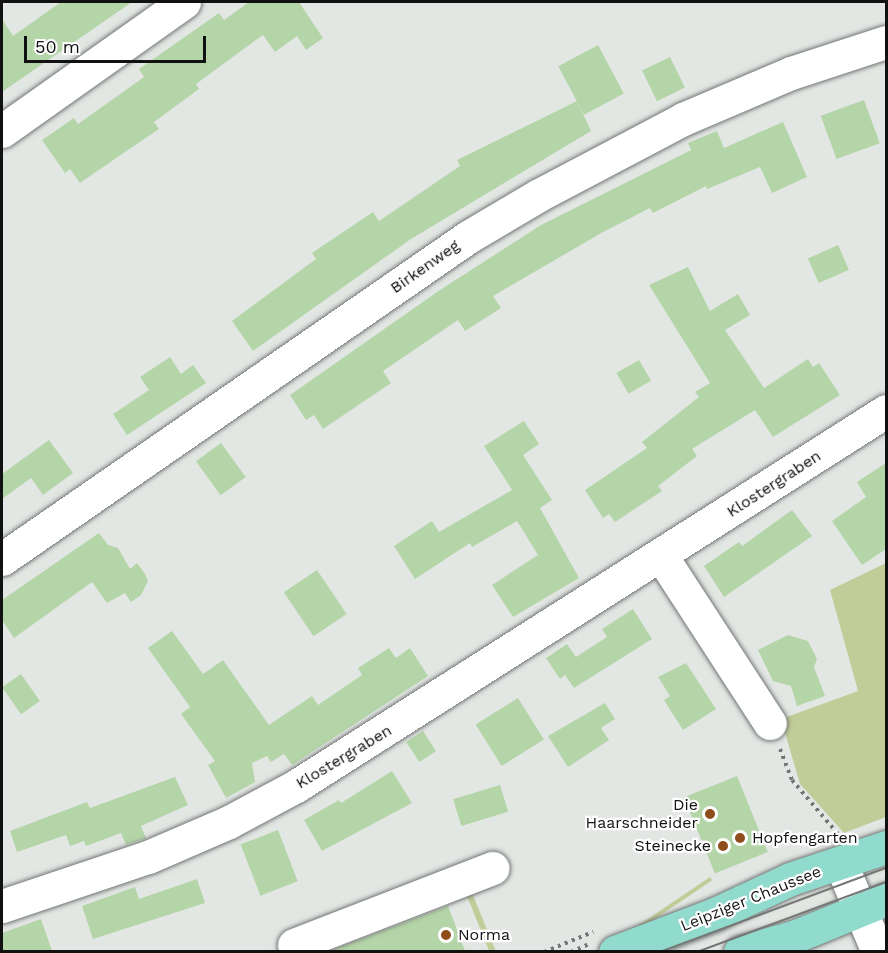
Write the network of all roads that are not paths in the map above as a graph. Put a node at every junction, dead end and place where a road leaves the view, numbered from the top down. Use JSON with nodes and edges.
{"nodes":[{"id":1,"x":184,"y":2,"type":"edge"},
{"id":2,"x":886,"y":42,"type":"edge"},
{"id":3,"x":2,"y":131,"type":"edge"},
{"id":4,"x":886,"y":411,"type":"edge"},
{"id":5,"x":662,"y":557,"type":"junction"},
{"id":6,"x":2,"y":559,"type":"edge"},
{"id":7,"x":770,"y":723,"type":"road end"},
{"id":8,"x":886,"y":846,"type":"edge"},
{"id":9,"x":841,"y":864,"type":"junction"},
{"id":10,"x":493,"y":868,"type":"dead end"},
{"id":11,"x":873,"y":905,"type":"edge"},
{"id":12,"x":2,"y":906,"type":"edge"},
{"id":13,"x":294,"y":945,"type":"dead end"},
{"id":14,"x":615,"y":951,"type":"edge"},
{"id":15,"x":740,"y":951,"type":"edge"},
{"id":16,"x":878,"y":951,"type":"edge"}],
"edges":[{"from":1,"to":3,"type":"street"},
{"from":2,"to":6,"type":"street","name":"Birkenweg"},
{"from":4,"to":5,"type":"street","name":"Klostergraben"},
{"from":5,"to":7,"type":"street"},
{"from":5,"to":12,"type":"street","name":"Klostergraben"},
{"from":8,"to":9,"type":"main road","name":"Leipziger Chaussee"},
{"from":9,"to":11,"type":"street"},
{"from":9,"to":14,"type":"main road","name":"Leipziger Chaussee"},
{"from":10,"to":13,"type":"street"},
{"from":11,"to":15,"type":"main road"},
{"from":11,"to":16,"type":"street"}]}
